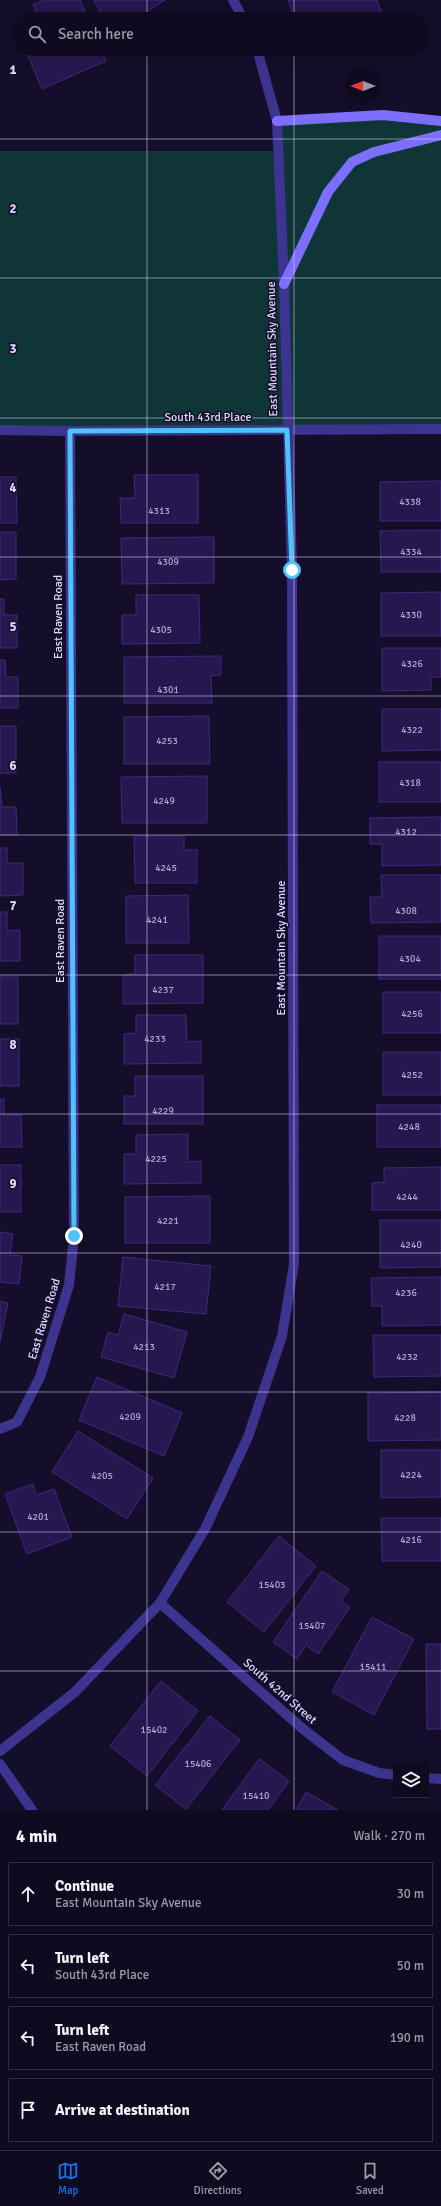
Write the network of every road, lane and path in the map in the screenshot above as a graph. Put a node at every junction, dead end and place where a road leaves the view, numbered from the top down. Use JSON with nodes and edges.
{"nodes":[{"id":1,"x":233,"y":0,"type":"edge"},
{"id":2,"x":239,"y":12,"type":"edge"},
{"id":3,"x":259,"y":56,"type":"edge"},
{"id":4,"x":277,"y":121,"type":"junction"},
{"id":5,"x":441,"y":121,"type":"edge"},
{"id":6,"x":441,"y":135,"type":"edge"},
{"id":7,"x":284,"y":284,"type":"junction"},
{"id":8,"x":441,"y":429,"type":"edge"},
{"id":9,"x":0,"y":430,"type":"edge"},
{"id":10,"x":287,"y":430,"type":"junction"},
{"id":11,"x":70,"y":431,"type":"junction"},
{"id":12,"x":0,"y":1429,"type":"edge"},
{"id":13,"x":160,"y":1603,"type":"junction"},
{"id":14,"x":0,"y":1751,"type":"edge"},
{"id":15,"x":0,"y":1764,"type":"edge"},
{"id":16,"x":393,"y":1775,"type":"edge"},
{"id":17,"x":429,"y":1778,"type":"edge"},
{"id":18,"x":441,"y":1780,"type":"edge"},
{"id":19,"x":32,"y":1810,"type":"edge"}],
"edges":[{"from":1,"to":2,"type":"street"},
{"from":3,"to":4,"type":"street","name":"East Mountain Sky Avenue"},
{"from":4,"to":5,"type":"street"},
{"from":4,"to":7,"type":"street","name":"East Mountain Sky Avenue"},
{"from":6,"to":7,"type":"street"},
{"from":7,"to":10,"type":"street","name":"East Mountain Sky Avenue"},
{"from":8,"to":10,"type":"street","name":"South 43rd Place"},
{"from":9,"to":11,"type":"street","name":"South 43rd Place"},
{"from":10,"to":11,"type":"street","name":"South 43rd Place"},
{"from":10,"to":13,"type":"street","name":"East Mountain Sky Avenue"},
{"from":11,"to":12,"type":"street","name":"East Raven Road"},
{"from":13,"to":14,"type":"street","name":"East Mountain Sky Avenue"},
{"from":13,"to":16,"type":"street","name":"South 42nd Street"},
{"from":15,"to":19,"type":"street"},
{"from":17,"to":18,"type":"street"}]}
